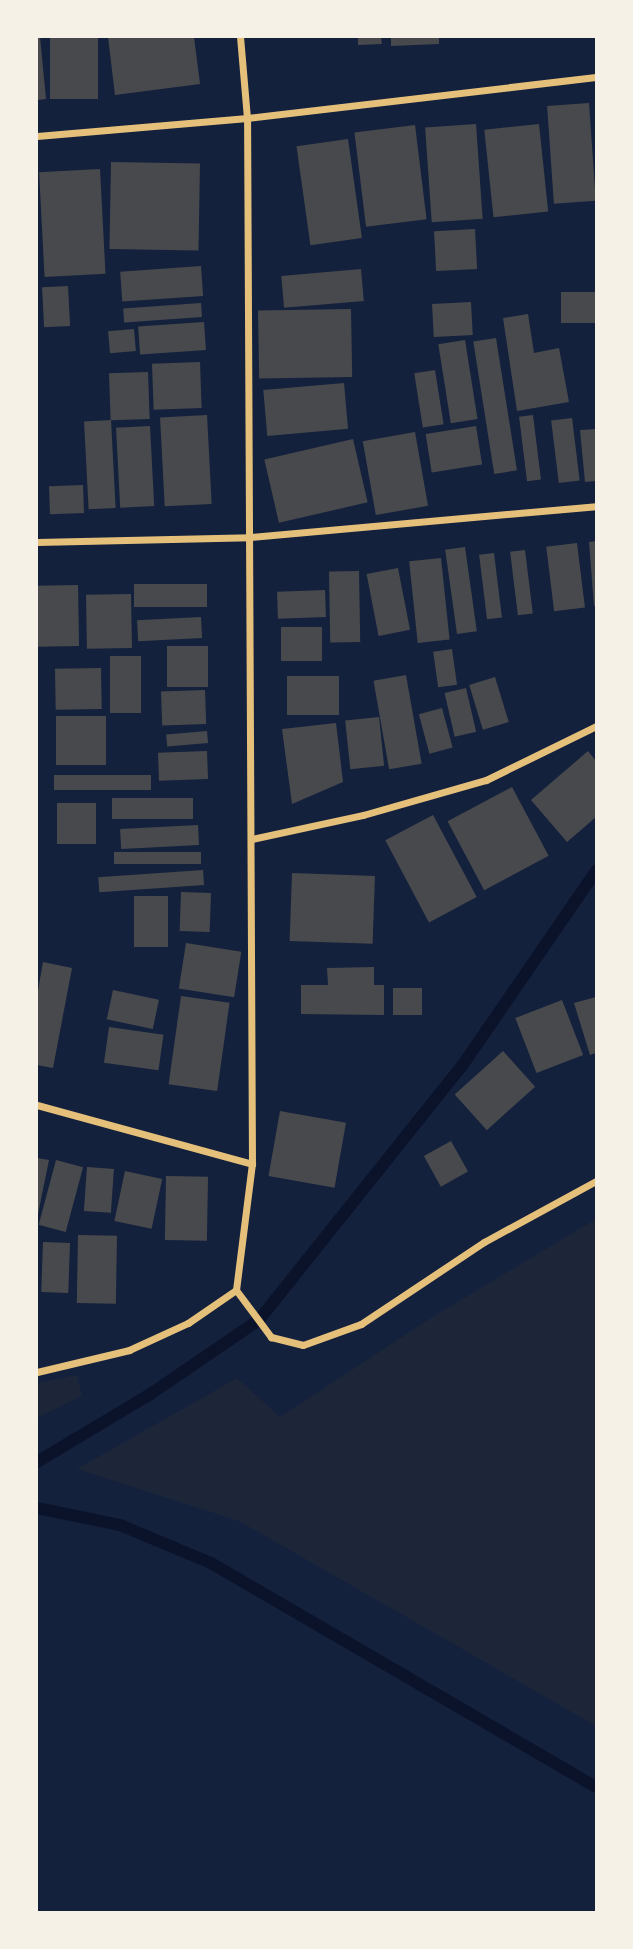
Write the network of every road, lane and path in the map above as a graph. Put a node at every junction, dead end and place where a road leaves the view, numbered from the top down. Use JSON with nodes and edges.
{"nodes":[{"id":1,"x":240,"y":37,"type":"edge"},
{"id":2,"x":596,"y":77,"type":"edge"},
{"id":3,"x":247,"y":118,"type":"junction"},
{"id":4,"x":37,"y":136,"type":"edge"},
{"id":5,"x":596,"y":506,"type":"edge"},
{"id":6,"x":250,"y":537,"type":"junction"},
{"id":7,"x":37,"y":542,"type":"edge"},
{"id":8,"x":596,"y":726,"type":"edge"},
{"id":9,"x":252,"y":839,"type":"junction"},
{"id":10,"x":37,"y":1105,"type":"edge"},
{"id":11,"x":252,"y":1164,"type":"junction"},
{"id":12,"x":596,"y":1181,"type":"edge"},
{"id":13,"x":236,"y":1290,"type":"junction"},
{"id":14,"x":37,"y":1373,"type":"edge"}],
"edges":[{"from":1,"to":3,"type":"street"},
{"from":2,"to":3,"type":"street"},
{"from":3,"to":4,"type":"street"},
{"from":3,"to":6,"type":"street"},
{"from":5,"to":6,"type":"street"},
{"from":6,"to":7,"type":"street"},
{"from":6,"to":9,"type":"street"},
{"from":8,"to":9,"type":"street"},
{"from":9,"to":11,"type":"street"},
{"from":10,"to":11,"type":"street"},
{"from":11,"to":13,"type":"street"},
{"from":12,"to":13,"type":"street"},
{"from":13,"to":14,"type":"street"}]}
